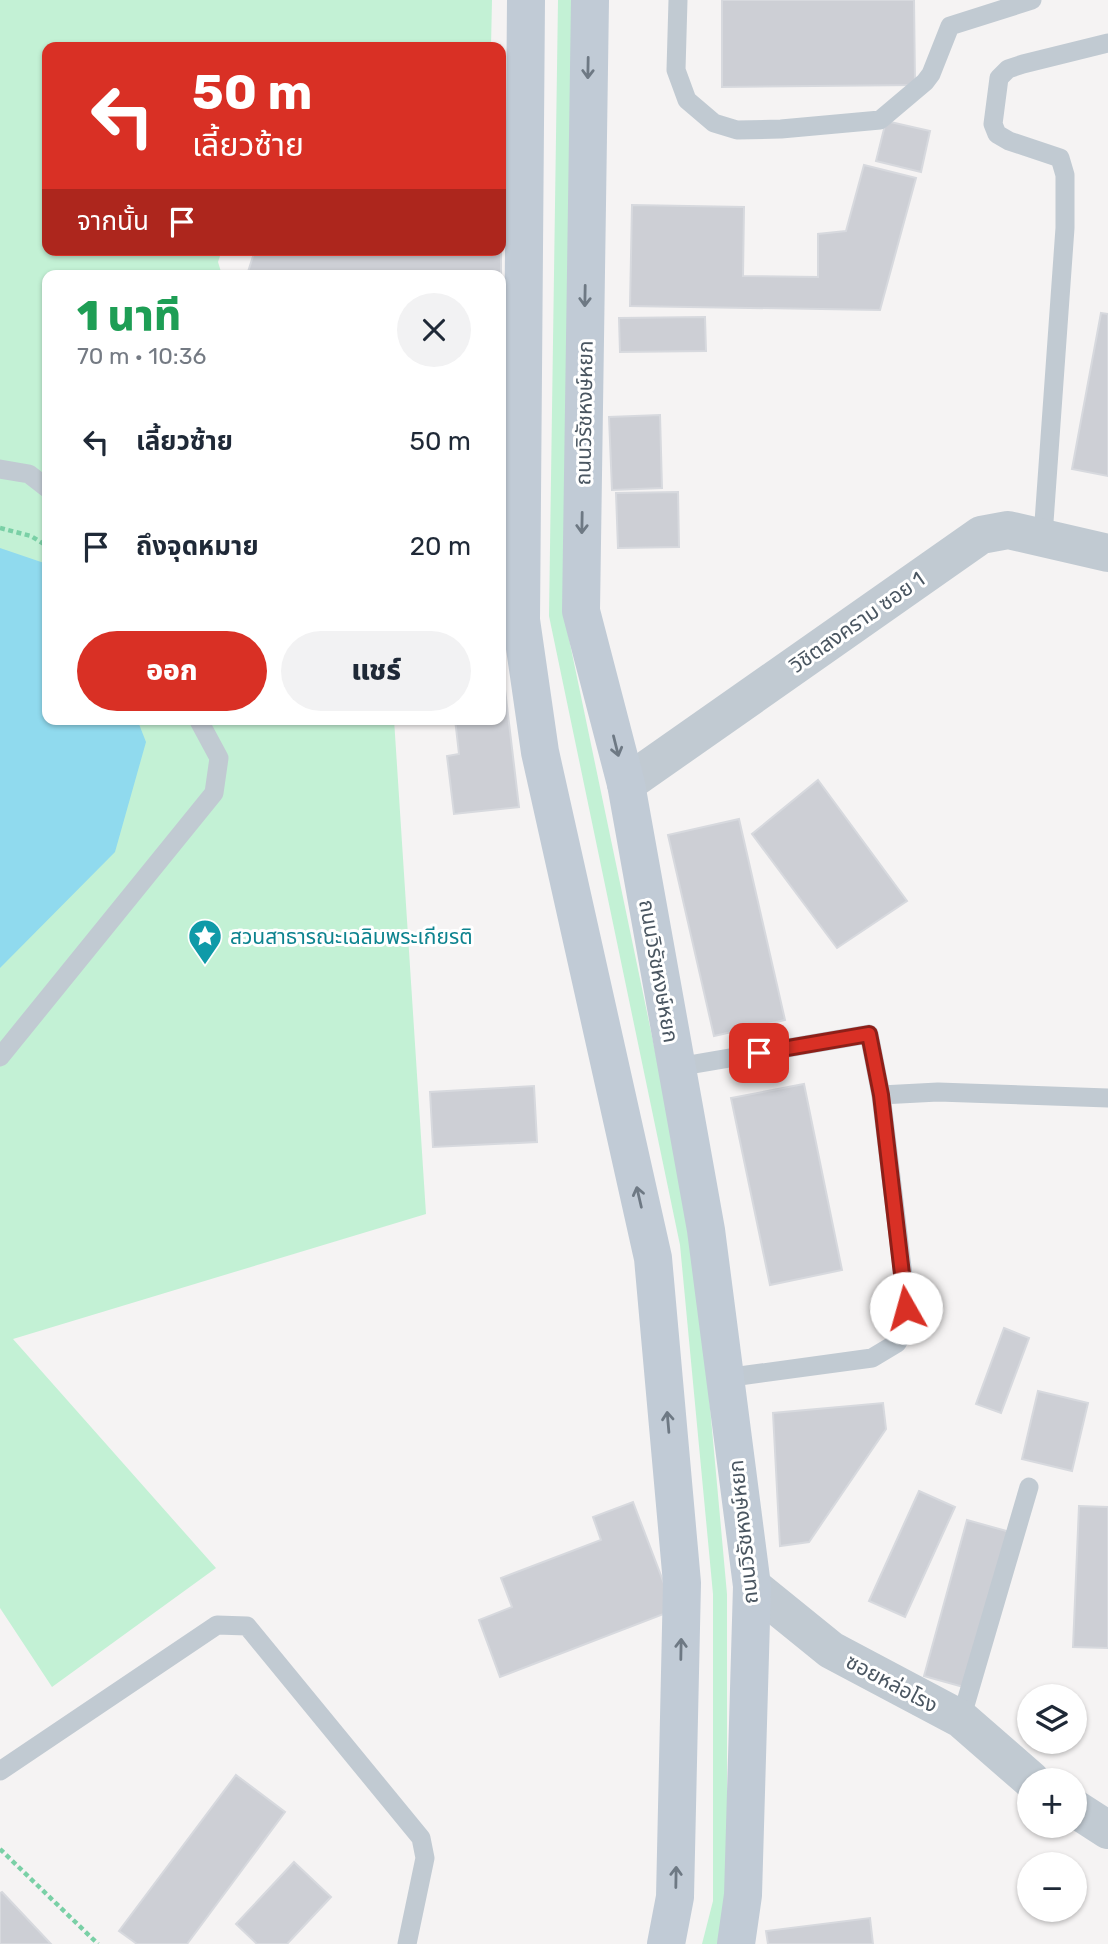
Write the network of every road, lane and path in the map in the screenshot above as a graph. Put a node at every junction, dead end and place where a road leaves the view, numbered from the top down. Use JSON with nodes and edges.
{"nodes":[{"id":1,"x":526,"y":0,"type":"edge"},
{"id":2,"x":590,"y":0,"type":"edge"},
{"id":3,"x":678,"y":0,"type":"edge"},
{"id":4,"x":1032,"y":0,"type":"edge"},
{"id":5,"x":1108,"y":43,"type":"edge"},
{"id":6,"x":0,"y":469,"type":"edge"},
{"id":7,"x":42,"y":484,"type":"edge"},
{"id":8,"x":0,"y":528,"type":"edge"},
{"id":9,"x":1044,"y":536,"type":"junction"},
{"id":10,"x":42,"y":543,"type":"edge"},
{"id":11,"x":1108,"y":553,"type":"edge"},
{"id":12,"x":201,"y":725,"type":"edge"},
{"id":13,"x":626,"y":784,"type":"junction"},
{"id":14,"x":0,"y":1057,"type":"edge"},
{"id":15,"x":677,"y":1067,"type":"junction"},
{"id":16,"x":881,"y":1095,"type":"junction"},
{"id":17,"x":1108,"y":1098,"type":"edge"},
{"id":18,"x":725,"y":1378,"type":"junction"},
{"id":19,"x":1029,"y":1487,"type":"dead end"},
{"id":20,"x":752,"y":1586,"type":"junction"},
{"id":21,"x":961,"y":1719,"type":"junction"},
{"id":22,"x":1017,"y":1768,"type":"edge"},
{"id":23,"x":0,"y":1771,"type":"edge"},
{"id":24,"x":1087,"y":1816,"type":"edge"},
{"id":25,"x":1108,"y":1830,"type":"edge"},
{"id":26,"x":0,"y":1849,"type":"edge"},
{"id":27,"x":98,"y":1944,"type":"edge"},
{"id":28,"x":407,"y":1944,"type":"edge"},
{"id":29,"x":666,"y":1944,"type":"edge"},
{"id":30,"x":736,"y":1944,"type":"edge"}],
"edges":[{"from":29,"to":1,"type":"main road","one_way":true},
{"from":2,"to":13,"type":"main road","name":"ถนนวิรัชหงษ์หยก","one_way":true},
{"from":3,"to":4,"type":"lane"},
{"from":5,"to":9,"type":"lane"},
{"from":6,"to":7,"type":"lane"},
{"from":8,"to":10,"type":"path"},
{"from":9,"to":11,"type":"street","name":"วิชิตสงคราม ซอย 1"},
{"from":9,"to":13,"type":"street","name":"วิชิตสงคราม ซอย 1"},
{"from":12,"to":14,"type":"lane"},
{"from":13,"to":15,"type":"main road","name":"ถนนวิรัชหงษ์หยก"},
{"from":15,"to":16,"type":"lane"},
{"from":15,"to":18,"type":"main road","name":"ถนนวิรัชหงษ์หยก"},
{"from":16,"to":17,"type":"lane"},
{"from":16,"to":18,"type":"lane"},
{"from":18,"to":20,"type":"main road","name":"ถนนวิรัชหงษ์หยก"},
{"from":19,"to":21,"type":"lane"},
{"from":20,"to":21,"type":"street","name":"ซอยหล่อโรง"},
{"from":20,"to":30,"type":"main road","name":"ถนนวิรัชหงษ์หยก"},
{"from":21,"to":22,"type":"street","name":"ซอยหล่อโรง"},
{"from":23,"to":28,"type":"lane"},
{"from":24,"to":25,"type":"street"},
{"from":26,"to":27,"type":"path"}]}
